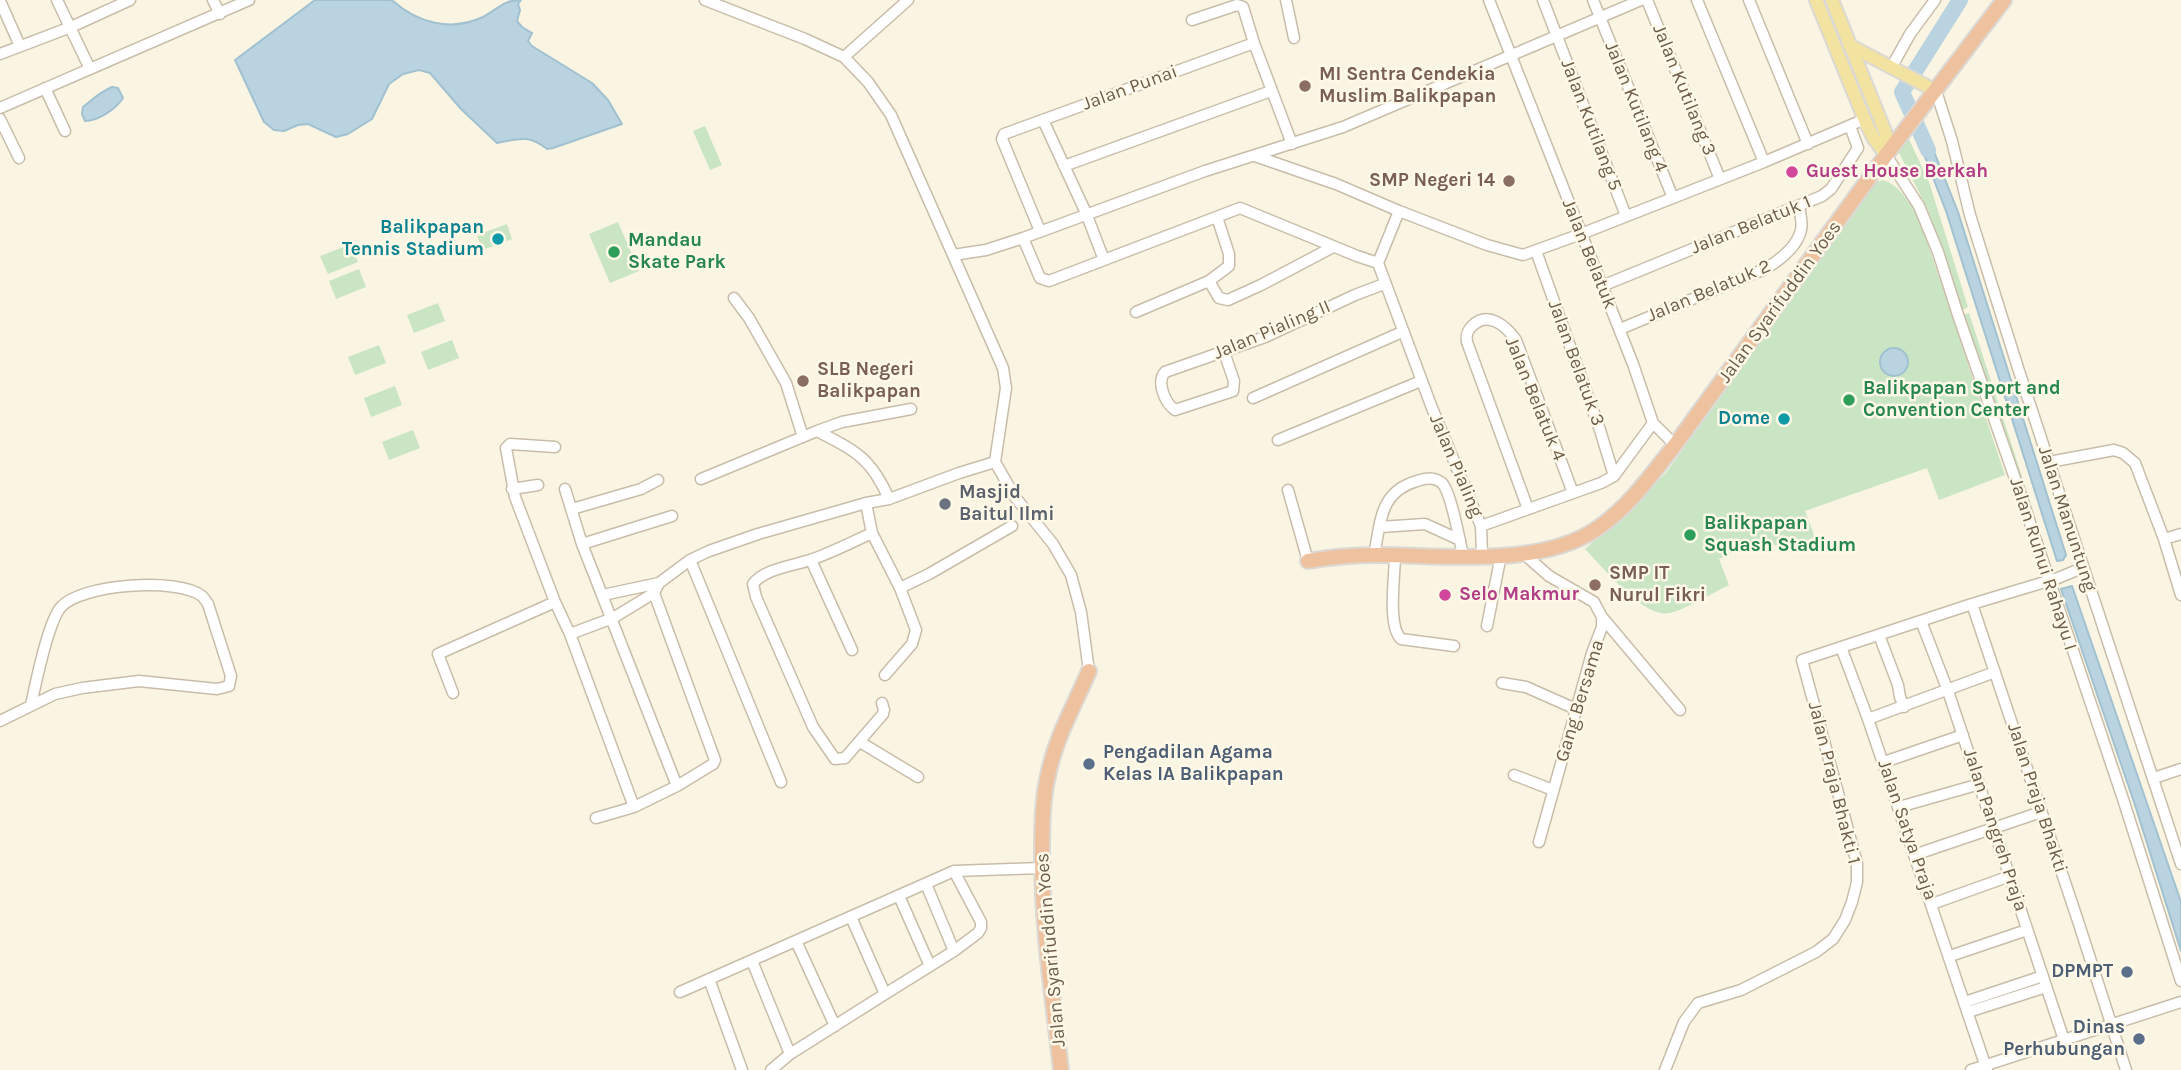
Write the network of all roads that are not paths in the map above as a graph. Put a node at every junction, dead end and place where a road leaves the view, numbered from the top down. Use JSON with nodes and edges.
{"nodes":[{"id":1,"x":57,"y":0,"type":"edge"},
{"id":2,"x":130,"y":0,"type":"edge"},
{"id":3,"x":213,"y":0,"type":"edge"},
{"id":4,"x":249,"y":0,"type":"edge"},
{"id":5,"x":705,"y":0,"type":"edge"},
{"id":6,"x":908,"y":0,"type":"edge"},
{"id":7,"x":1286,"y":0,"type":"edge"},
{"id":8,"x":1489,"y":0,"type":"edge"},
{"id":9,"x":1543,"y":0,"type":"edge"},
{"id":10,"x":1593,"y":0,"type":"edge"},
{"id":11,"x":1641,"y":0,"type":"edge"},
{"id":12,"x":1647,"y":0,"type":"edge"},
{"id":13,"x":1697,"y":0,"type":"edge"},
{"id":14,"x":1749,"y":0,"type":"edge"},
{"id":15,"x":1816,"y":0,"type":"edge"},
{"id":16,"x":1832,"y":0,"type":"edge"},
{"id":17,"x":1935,"y":0,"type":"edge"},
{"id":18,"x":2004,"y":0,"type":"edge"},
{"id":19,"x":0,"y":1,"type":"edge"},
{"id":20,"x":220,"y":14,"type":"junction"},
{"id":21,"x":1600,"y":16,"type":"junction"},
{"id":22,"x":1192,"y":20,"type":"dead end"},
{"id":23,"x":71,"y":27,"type":"junction"},
{"id":24,"x":1557,"y":35,"type":"junction"},
{"id":25,"x":1294,"y":38,"type":"dead end"},
{"id":26,"x":1254,"y":43,"type":"junction"},
{"id":27,"x":1849,"y":45,"type":"junction"},
{"id":28,"x":20,"y":46,"type":"junction"},
{"id":29,"x":0,"y":54,"type":"edge"},
{"id":30,"x":1511,"y":56,"type":"junction"},
{"id":31,"x":844,"y":57,"type":"junction"},
{"id":32,"x":90,"y":69,"type":"junction"},
{"id":33,"x":1896,"y":70,"type":"junction"},
{"id":34,"x":46,"y":88,"type":"junction"},
{"id":35,"x":1930,"y":88,"type":"junction"},
{"id":36,"x":1271,"y":91,"type":"junction"},
{"id":37,"x":0,"y":108,"type":"edge"},
{"id":38,"x":0,"y":119,"type":"edge"},
{"id":39,"x":1865,"y":119,"type":"junction"},
{"id":40,"x":1043,"y":120,"type":"junction"},
{"id":41,"x":1850,"y":126,"type":"junction"},
{"id":42,"x":65,"y":131,"type":"dead end"},
{"id":43,"x":1292,"y":144,"type":"junction"},
{"id":44,"x":1808,"y":144,"type":"junction"},
{"id":45,"x":1886,"y":155,"type":"junction"},
{"id":46,"x":1254,"y":156,"type":"junction"},
{"id":47,"x":19,"y":158,"type":"dead end"},
{"id":48,"x":1764,"y":162,"type":"junction"},
{"id":49,"x":1064,"y":166,"type":"junction"},
{"id":50,"x":1720,"y":179,"type":"junction"},
{"id":51,"x":1672,"y":198,"type":"junction"},
{"id":52,"x":1799,"y":206,"type":"junction"},
{"id":53,"x":1399,"y":211,"type":"junction"},
{"id":54,"x":1086,"y":214,"type":"junction"},
{"id":55,"x":1626,"y":216,"type":"junction"},
{"id":56,"x":1217,"y":217,"type":"junction"},
{"id":57,"x":1040,"y":231,"type":"junction"},
{"id":58,"x":1581,"y":234,"type":"junction"},
{"id":59,"x":1023,"y":238,"type":"junction"},
{"id":60,"x":1333,"y":247,"type":"junction"},
{"id":61,"x":1536,"y":251,"type":"junction"},
{"id":62,"x":953,"y":255,"type":"junction"},
{"id":63,"x":1104,"y":260,"type":"junction"},
{"id":64,"x":1378,"y":263,"type":"junction"},
{"id":65,"x":1209,"y":281,"type":"junction"},
{"id":66,"x":1384,"y":284,"type":"junction"},
{"id":67,"x":1602,"y":286,"type":"junction"},
{"id":68,"x":734,"y":298,"type":"dead end"},
{"id":69,"x":1136,"y":312,"type":"dead end"},
{"id":70,"x":1620,"y":329,"type":"junction"},
{"id":71,"x":1402,"y":332,"type":"junction"},
{"id":72,"x":1224,"y":352,"type":"junction"},
{"id":73,"x":1421,"y":381,"type":"junction"},
{"id":74,"x":1254,"y":398,"type":"dead end"},
{"id":75,"x":911,"y":410,"type":"dead end"},
{"id":76,"x":1653,"y":423,"type":"junction"},
{"id":77,"x":817,"y":431,"type":"junction"},
{"id":78,"x":803,"y":437,"type":"junction"},
{"id":79,"x":1278,"y":440,"type":"dead end"},
{"id":80,"x":1675,"y":445,"type":"junction"},
{"id":81,"x":555,"y":447,"type":"dead end"},
{"id":82,"x":995,"y":462,"type":"junction"},
{"id":83,"x":2049,"y":462,"type":"junction"},
{"id":84,"x":1614,"y":476,"type":"junction"},
{"id":85,"x":702,"y":479,"type":"dead end"},
{"id":86,"x":657,"y":480,"type":"dead end"},
{"id":87,"x":538,"y":485,"type":"dead end"},
{"id":88,"x":512,"y":489,"type":"junction"},
{"id":89,"x":565,"y":489,"type":"dead end"},
{"id":90,"x":1288,"y":490,"type":"dead end"},
{"id":91,"x":1573,"y":494,"type":"junction"},
{"id":92,"x":890,"y":499,"type":"junction"},
{"id":93,"x":866,"y":503,"type":"junction"},
{"id":94,"x":572,"y":509,"type":"junction"},
{"id":95,"x":1528,"y":509,"type":"junction"},
{"id":96,"x":672,"y":516,"type":"dead end"},
{"id":97,"x":1012,"y":526,"type":"dead end"},
{"id":98,"x":1481,"y":526,"type":"junction"},
{"id":99,"x":1380,"y":527,"type":"junction"},
{"id":100,"x":872,"y":533,"type":"junction"},
{"id":101,"x":2181,"y":534,"type":"edge"},
{"id":102,"x":1460,"y":540,"type":"junction"},
{"id":103,"x":2164,"y":540,"type":"junction"},
{"id":104,"x":582,"y":544,"type":"junction"},
{"id":105,"x":1524,"y":554,"type":"junction"},
{"id":106,"x":1374,"y":555,"type":"junction"},
{"id":107,"x":1395,"y":555,"type":"junction"},
{"id":108,"x":1501,"y":555,"type":"junction"},
{"id":109,"x":1463,"y":556,"type":"junction"},
{"id":110,"x":1482,"y":556,"type":"junction"},
{"id":111,"x":690,"y":560,"type":"junction"},
{"id":112,"x":811,"y":560,"type":"junction"},
{"id":113,"x":1308,"y":561,"type":"joint"},
{"id":114,"x":2078,"y":570,"type":"junction"},
{"id":115,"x":2054,"y":579,"type":"junction"},
{"id":116,"x":656,"y":588,"type":"junction"},
{"id":117,"x":900,"y":588,"type":"junction"},
{"id":118,"x":604,"y":595,"type":"junction"},
{"id":119,"x":2181,"y":595,"type":"edge"},
{"id":120,"x":555,"y":602,"type":"junction"},
{"id":121,"x":1972,"y":604,"type":"junction"},
{"id":122,"x":1602,"y":617,"type":"junction"},
{"id":123,"x":613,"y":618,"type":"junction"},
{"id":124,"x":1921,"y":621,"type":"junction"},
{"id":125,"x":1487,"y":626,"type":"dead end"},
{"id":126,"x":570,"y":634,"type":"junction"},
{"id":127,"x":1879,"y":635,"type":"junction"},
{"id":128,"x":1454,"y":646,"type":"dead end"},
{"id":129,"x":1842,"y":647,"type":"junction"},
{"id":130,"x":852,"y":650,"type":"dead end"},
{"id":131,"x":1089,"y":671,"type":"joint"},
{"id":132,"x":1996,"y":672,"type":"junction"},
{"id":133,"x":885,"y":675,"type":"dead end"},
{"id":134,"x":1502,"y":683,"type":"dead end"},
{"id":135,"x":1948,"y":691,"type":"junction"},
{"id":136,"x":453,"y":693,"type":"dead end"},
{"id":137,"x":882,"y":703,"type":"dead end"},
{"id":138,"x":31,"y":705,"type":"junction"},
{"id":139,"x":1904,"y":707,"type":"junction"},
{"id":140,"x":1578,"y":710,"type":"junction"},
{"id":141,"x":1680,"y":710,"type":"dead end"},
{"id":142,"x":1868,"y":719,"type":"junction"},
{"id":143,"x":0,"y":722,"type":"edge"},
{"id":144,"x":1963,"y":735,"type":"junction"},
{"id":145,"x":860,"y":742,"type":"junction"},
{"id":146,"x":1884,"y":762,"type":"junction"},
{"id":147,"x":2181,"y":769,"type":"edge"},
{"id":148,"x":1514,"y":775,"type":"dead end"},
{"id":149,"x":918,"y":777,"type":"dead end"},
{"id":150,"x":2154,"y":778,"type":"junction"},
{"id":151,"x":781,"y":782,"type":"dead end"},
{"id":152,"x":1980,"y":784,"type":"junction"},
{"id":153,"x":677,"y":786,"type":"junction"},
{"id":154,"x":1553,"y":790,"type":"junction"},
{"id":155,"x":634,"y":807,"type":"junction"},
{"id":156,"x":1899,"y":807,"type":"junction"},
{"id":157,"x":2041,"y":812,"type":"junction"},
{"id":158,"x":596,"y":818,"type":"dead end"},
{"id":159,"x":1995,"y":829,"type":"junction"},
{"id":160,"x":1539,"y":842,"type":"dead end"},
{"id":161,"x":1914,"y":855,"type":"junction"},
{"id":162,"x":2181,"y":864,"type":"edge"},
{"id":163,"x":1042,"y":868,"type":"junction"},
{"id":164,"x":954,"y":871,"type":"junction"},
{"id":165,"x":2010,"y":876,"type":"junction"},
{"id":166,"x":926,"y":884,"type":"junction"},
{"id":167,"x":900,"y":896,"type":"junction"},
{"id":168,"x":1932,"y":904,"type":"junction"},
{"id":169,"x":851,"y":917,"type":"junction"},
{"id":170,"x":2027,"y":930,"type":"junction"},
{"id":171,"x":796,"y":941,"type":"junction"},
{"id":172,"x":954,"y":951,"type":"junction"},
{"id":173,"x":1950,"y":956,"type":"junction"},
{"id":174,"x":752,"y":961,"type":"junction"},
{"id":175,"x":930,"y":966,"type":"junction"},
{"id":176,"x":2042,"y":976,"type":"junction"},
{"id":177,"x":709,"y":979,"type":"junction"},
{"id":178,"x":2181,"y":981,"type":"edge"},
{"id":179,"x":2046,"y":987,"type":"junction"},
{"id":180,"x":680,"y":992,"type":"dead end"},
{"id":181,"x":885,"y":994,"type":"junction"},
{"id":182,"x":2181,"y":1002,"type":"edge"},
{"id":183,"x":1966,"y":1007,"type":"junction"},
{"id":184,"x":2110,"y":1025,"type":"junction"},
{"id":185,"x":835,"y":1026,"type":"junction"},
{"id":186,"x":2064,"y":1040,"type":"junction"},
{"id":187,"x":790,"y":1054,"type":"junction"},
{"id":188,"x":1986,"y":1068,"type":"edge"},
{"id":189,"x":742,"y":1070,"type":"edge"},
{"id":190,"x":771,"y":1070,"type":"edge"},
{"id":191,"x":1061,"y":1070,"type":"edge"},
{"id":192,"x":1665,"y":1070,"type":"edge"},
{"id":193,"x":1971,"y":1070,"type":"edge"},
{"id":194,"x":2126,"y":1070,"type":"edge"}],
"edges":[{"from":1,"to":23,"type":"street"},
{"from":2,"to":23,"type":"street"},
{"from":3,"to":20,"type":"street"},
{"from":4,"to":20,"type":"street"},
{"from":5,"to":31,"type":"street"},
{"from":6,"to":31,"type":"street"},
{"from":7,"to":25,"type":"street"},
{"from":8,"to":30,"type":"street","name":"Jalan Belatuk"},
{"from":9,"to":24,"type":"street","name":"Jalan Kutilang 5"},
{"from":10,"to":21,"type":"street","name":"Jalan Kutilang 4"},
{"from":11,"to":21,"type":"street"},
{"from":12,"to":50,"type":"street","name":"Jalan Kutilang 3"},
{"from":13,"to":48,"type":"street"},
{"from":14,"to":44,"type":"street"},
{"from":15,"to":39,"type":"main road"},
{"from":16,"to":27,"type":"main road"},
{"from":17,"to":33,"type":"street"},
{"from":18,"to":35,"type":"highway","name":"Jalan Syarifuddin Yoes"},
{"from":19,"to":28,"type":"street"},
{"from":20,"to":32,"type":"street"},
{"from":21,"to":24,"type":"street"},
{"from":21,"to":51,"type":"street","name":"Jalan Kutilang 4"},
{"from":22,"to":26,"type":"street"},
{"from":23,"to":28,"type":"street"},
{"from":23,"to":32,"type":"street"},
{"from":24,"to":30,"type":"street"},
{"from":24,"to":55,"type":"street","name":"Jalan Kutilang 5"},
{"from":26,"to":36,"type":"street"},
{"from":26,"to":40,"type":"street","name":"Jalan Punai"},
{"from":27,"to":33,"type":"main road"},
{"from":27,"to":45,"type":"main road"},
{"from":28,"to":29,"type":"street"},
{"from":30,"to":43,"type":"street"},
{"from":30,"to":58,"type":"street","name":"Jalan Belatuk"},
{"from":31,"to":62,"type":"street"},
{"from":32,"to":34,"type":"street"},
{"from":33,"to":35,"type":"main road"},
{"from":34,"to":37,"type":"street"},
{"from":34,"to":42,"type":"street"},
{"from":35,"to":45,"type":"highway","name":"Jalan Syarifuddin Yoes"},
{"from":35,"to":83,"type":"street","name":"Jalan Manuntung"},
{"from":36,"to":43,"type":"street"},
{"from":36,"to":49,"type":"street"},
{"from":38,"to":47,"type":"street"},
{"from":39,"to":41,"type":"street"},
{"from":39,"to":45,"type":"main road"},
{"from":40,"to":49,"type":"street"},
{"from":40,"to":57,"type":"street","name":"Jalan Punai"},
{"from":41,"to":44,"type":"street"},
{"from":41,"to":52,"type":"street","name":"Jalan Belatuk 1"},
{"from":43,"to":46,"type":"street"},
{"from":44,"to":48,"type":"street"},
{"from":45,"to":80,"type":"highway","name":"Jalan Syarifuddin Yoes"},
{"from":45,"to":115,"type":"street","name":"Jalan Ruhui Rahayu I"},
{"from":46,"to":53,"type":"street"},
{"from":46,"to":54,"type":"street"},
{"from":48,"to":50,"type":"street"},
{"from":49,"to":54,"type":"street"},
{"from":50,"to":51,"type":"street"},
{"from":51,"to":55,"type":"street"},
{"from":52,"to":67,"type":"street","name":"Jalan Belatuk 1"},
{"from":52,"to":70,"type":"street","name":"Jalan Belatuk 2"},
{"from":53,"to":61,"type":"street"},
{"from":53,"to":64,"type":"street"},
{"from":54,"to":57,"type":"street"},
{"from":54,"to":63,"type":"street"},
{"from":55,"to":58,"type":"street"},
{"from":56,"to":60,"type":"street"},
{"from":56,"to":63,"type":"street"},
{"from":56,"to":65,"type":"street"},
{"from":57,"to":59,"type":"street"},
{"from":58,"to":61,"type":"street"},
{"from":58,"to":67,"type":"street","name":"Jalan Belatuk"},
{"from":59,"to":62,"type":"street"},
{"from":59,"to":63,"type":"street"},
{"from":60,"to":64,"type":"street"},
{"from":60,"to":65,"type":"street"},
{"from":61,"to":84,"type":"street","name":"Jalan Belatuk 3"},
{"from":62,"to":82,"type":"street"},
{"from":64,"to":66,"type":"street","name":"Jalan Pialing"},
{"from":65,"to":69,"type":"street"},
{"from":66,"to":71,"type":"street","name":"Jalan Pialing"},
{"from":66,"to":72,"type":"street","name":"Jalan Pialing II"},
{"from":67,"to":70,"type":"street","name":"Jalan Belatuk"},
{"from":68,"to":78,"type":"street"},
{"from":70,"to":76,"type":"street","name":"Jalan Belatuk"},
{"from":71,"to":73,"type":"street","name":"Jalan Pialing"},
{"from":71,"to":74,"type":"street"},
{"from":72,"to":72,"type":"street","name":"Jalan Pialing II"},
{"from":73,"to":79,"type":"street"},
{"from":73,"to":98,"type":"street","name":"Jalan Pialing"},
{"from":75,"to":77,"type":"street"},
{"from":76,"to":80,"type":"street","name":"Jalan Belatuk"},
{"from":76,"to":84,"type":"street","name":"Jalan Pialing"},
{"from":77,"to":78,"type":"street"},
{"from":77,"to":92,"type":"street"},
{"from":78,"to":85,"type":"street"},
{"from":80,"to":105,"type":"highway","name":"Jalan Syarifuddin Yoes"},
{"from":81,"to":88,"type":"street"},
{"from":82,"to":92,"type":"street"},
{"from":82,"to":131,"type":"street"},
{"from":83,"to":103,"type":"street"},
{"from":83,"to":114,"type":"street","name":"Jalan Manuntung"},
{"from":84,"to":91,"type":"street","name":"Jalan Pialing"},
{"from":86,"to":94,"type":"street"},
{"from":87,"to":88,"type":"street"},
{"from":88,"to":120,"type":"street"},
{"from":89,"to":94,"type":"street"},
{"from":90,"to":113,"type":"street"},
{"from":91,"to":95,"type":"street","name":"Jalan Pialing"},
{"from":91,"to":95,"type":"street","name":"Jalan Belatuk 4"},
{"from":92,"to":93,"type":"street"},
{"from":93,"to":100,"type":"street"},
{"from":93,"to":111,"type":"street"},
{"from":94,"to":104,"type":"street"},
{"from":95,"to":98,"type":"street","name":"Jalan Pialing"},
{"from":96,"to":104,"type":"street"},
{"from":97,"to":117,"type":"street"},
{"from":98,"to":110,"type":"street"},
{"from":99,"to":102,"type":"street"},
{"from":99,"to":102,"type":"street"},
{"from":99,"to":106,"type":"street"},
{"from":100,"to":112,"type":"street"},
{"from":100,"to":117,"type":"street"},
{"from":101,"to":103,"type":"street"},
{"from":102,"to":109,"type":"street"},
{"from":103,"to":119,"type":"street"},
{"from":104,"to":118,"type":"street"},
{"from":105,"to":108,"type":"highway","name":"Jalan Syarifuddin Yoes"},
{"from":105,"to":122,"type":"street","name":"Gang Bersama"},
{"from":106,"to":107,"type":"highway","name":"Jalan Syarifuddin Yoes"},
{"from":106,"to":113,"type":"highway","name":"Jalan Syarifuddin Yoes"},
{"from":107,"to":109,"type":"highway","name":"Jalan Syarifuddin Yoes"},
{"from":107,"to":128,"type":"street"},
{"from":108,"to":110,"type":"highway","name":"Jalan Syarifuddin Yoes"},
{"from":108,"to":125,"type":"street"},
{"from":109,"to":110,"type":"highway","name":"Jalan Syarifuddin Yoes"},
{"from":111,"to":116,"type":"street"},
{"from":111,"to":151,"type":"street"},
{"from":112,"to":130,"type":"street"},
{"from":112,"to":145,"type":"street"},
{"from":114,"to":115,"type":"street"},
{"from":114,"to":150,"type":"street","name":"Jalan Manuntung"},
{"from":115,"to":121,"type":"street"},
{"from":115,"to":178,"type":"street","name":"Jalan Ruhui Rahayu I"},
{"from":116,"to":118,"type":"street"},
{"from":116,"to":123,"type":"street"},
{"from":116,"to":153,"type":"street"},
{"from":117,"to":133,"type":"street"},
{"from":118,"to":123,"type":"street"},
{"from":120,"to":126,"type":"street"},
{"from":120,"to":136,"type":"street"},
{"from":121,"to":124,"type":"street","name":"Jalan Praja Bhakti 1"},
{"from":121,"to":132,"type":"street","name":"Jalan Praja Bhakti"},
{"from":122,"to":140,"type":"street","name":"Gang Bersama"},
{"from":122,"to":141,"type":"street"},
{"from":123,"to":126,"type":"street"},
{"from":123,"to":153,"type":"street"},
{"from":124,"to":127,"type":"street","name":"Jalan Praja Bhakti 1"},
{"from":124,"to":135,"type":"street","name":"Jalan Pangreh Praja"},
{"from":126,"to":155,"type":"street"},
{"from":127,"to":129,"type":"street","name":"Jalan Praja Bhakti 1"},
{"from":127,"to":139,"type":"street"},
{"from":129,"to":142,"type":"street","name":"Jalan Satya Praja"},
{"from":129,"to":192,"type":"street","name":"Jalan Praja Bhakti 1"},
{"from":131,"to":163,"type":"highway","name":"Jalan Syarifuddin Yoes"},
{"from":132,"to":135,"type":"street"},
{"from":132,"to":157,"type":"street","name":"Jalan Praja Bhakti"},
{"from":134,"to":140,"type":"street"},
{"from":135,"to":139,"type":"street"},
{"from":135,"to":144,"type":"street","name":"Jalan Pangreh Praja"},
{"from":137,"to":145,"type":"street"},
{"from":138,"to":138,"type":"street"},
{"from":138,"to":143,"type":"street"},
{"from":139,"to":142,"type":"street"},
{"from":140,"to":154,"type":"street","name":"Gang Bersama"},
{"from":142,"to":146,"type":"street","name":"Jalan Satya Praja"},
{"from":144,"to":146,"type":"street"},
{"from":144,"to":152,"type":"street","name":"Jalan Pangreh Praja"},
{"from":145,"to":149,"type":"street"},
{"from":146,"to":156,"type":"street","name":"Jalan Satya Praja"},
{"from":147,"to":150,"type":"street"},
{"from":148,"to":154,"type":"street"},
{"from":150,"to":162,"type":"street","name":"Jalan Manuntung"},
{"from":152,"to":156,"type":"street"},
{"from":152,"to":159,"type":"street","name":"Jalan Pangreh Praja"},
{"from":153,"to":155,"type":"street"},
{"from":154,"to":160,"type":"street","name":"Gang Bersama"},
{"from":155,"to":158,"type":"street"},
{"from":156,"to":161,"type":"street","name":"Jalan Satya Praja"},
{"from":157,"to":159,"type":"street"},
{"from":157,"to":184,"type":"street","name":"Jalan Praja Bhakti"},
{"from":159,"to":161,"type":"street"},
{"from":159,"to":165,"type":"street","name":"Jalan Pangreh Praja"},
{"from":161,"to":168,"type":"street","name":"Jalan Satya Praja"},
{"from":163,"to":164,"type":"street"},
{"from":163,"to":191,"type":"highway","name":"Jalan Syarifuddin Yoes"},
{"from":164,"to":166,"type":"street"},
{"from":164,"to":172,"type":"street"},
{"from":165,"to":168,"type":"street"},
{"from":165,"to":170,"type":"street","name":"Jalan Pangreh Praja"},
{"from":166,"to":167,"type":"street"},
{"from":166,"to":172,"type":"street"},
{"from":167,"to":169,"type":"street"},
{"from":167,"to":175,"type":"street"},
{"from":168,"to":173,"type":"street","name":"Jalan Satya Praja"},
{"from":169,"to":171,"type":"street"},
{"from":169,"to":181,"type":"street"},
{"from":170,"to":173,"type":"street"},
{"from":170,"to":176,"type":"street","name":"Jalan Pangreh Praja"},
{"from":171,"to":174,"type":"street"},
{"from":171,"to":185,"type":"street"},
{"from":172,"to":175,"type":"street"},
{"from":173,"to":183,"type":"street","name":"Jalan Satya Praja"},
{"from":174,"to":177,"type":"street"},
{"from":174,"to":187,"type":"street"},
{"from":175,"to":181,"type":"street"},
{"from":176,"to":179,"type":"street","name":"Jalan Pangreh Praja"},
{"from":176,"to":183,"type":"street"},
{"from":177,"to":180,"type":"street"},
{"from":177,"to":189,"type":"street"},
{"from":179,"to":183,"type":"street"},
{"from":179,"to":186,"type":"street","name":"Jalan Pangreh Praja"},
{"from":181,"to":185,"type":"street"},
{"from":182,"to":184,"type":"street"},
{"from":183,"to":188,"type":"street","name":"Jalan Satya Praja"},
{"from":184,"to":186,"type":"street"},
{"from":184,"to":194,"type":"street","name":"Jalan Praja Bhakti"},
{"from":185,"to":187,"type":"street"},
{"from":186,"to":188,"type":"street"},
{"from":187,"to":190,"type":"street"},
{"from":188,"to":193,"type":"street"}]}
